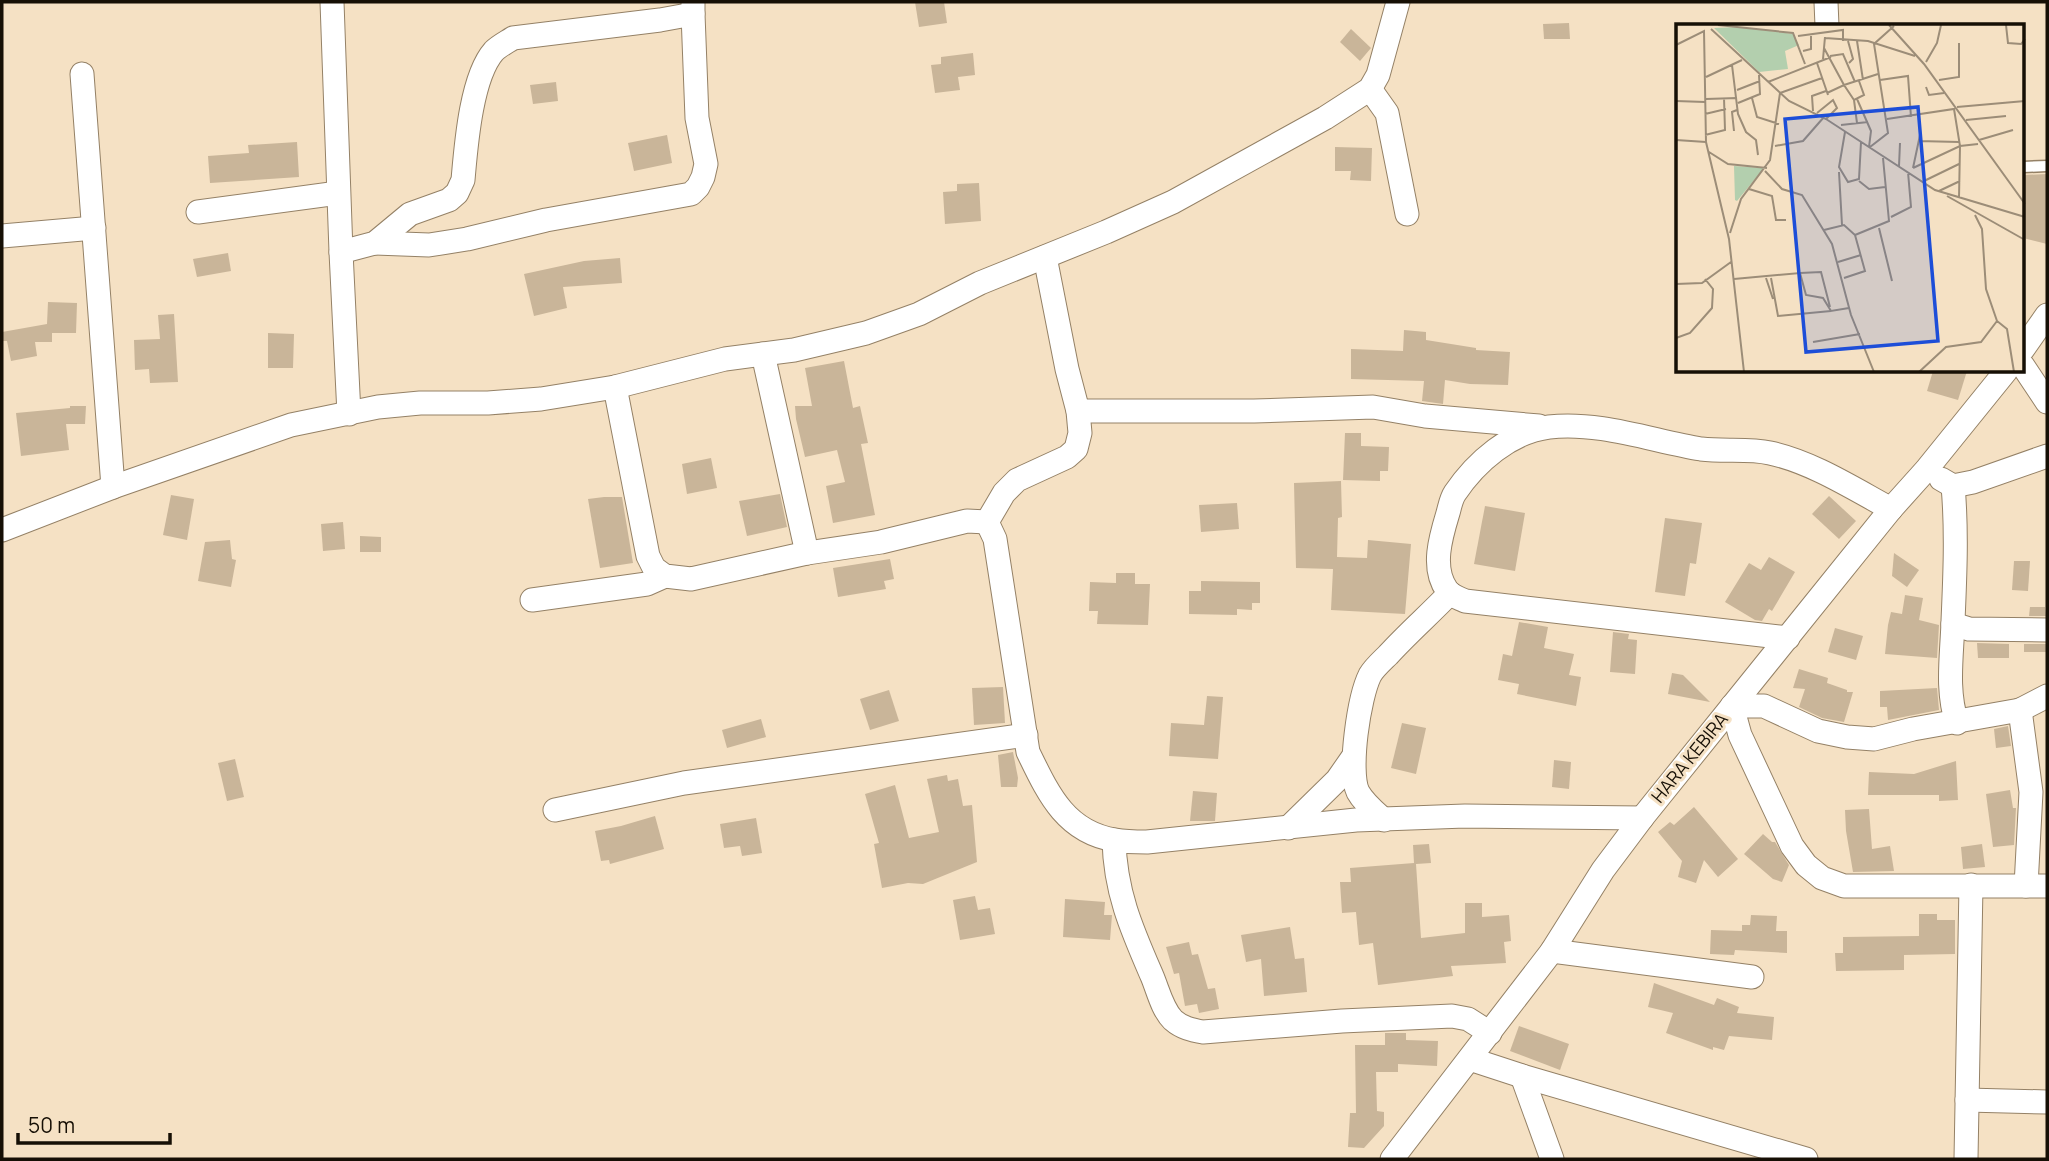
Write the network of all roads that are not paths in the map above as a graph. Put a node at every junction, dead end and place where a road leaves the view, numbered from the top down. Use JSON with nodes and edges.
{"nodes":[{"id":1,"x":332,"y":2,"type":"edge"},
{"id":2,"x":1398,"y":2,"type":"edge"},
{"id":3,"x":1826,"y":2,"type":"edge"},
{"id":4,"x":693,"y":8,"type":"edge"},
{"id":5,"x":1827,"y":24,"type":"edge"},
{"id":6,"x":82,"y":74,"type":"dead end"},
{"id":7,"x":1370,"y":89,"type":"junction"},
{"id":8,"x":2047,"y":166,"type":"edge"},
{"id":9,"x":2024,"y":167,"type":"edge"},
{"id":10,"x":338,"y":193,"type":"junction"},
{"id":11,"x":198,"y":212,"type":"dead end"},
{"id":12,"x":1407,"y":214,"type":"dead end"},
{"id":13,"x":94,"y":228,"type":"junction"},
{"id":14,"x":2,"y":236,"type":"edge"},
{"id":15,"x":375,"y":243,"type":"junction"},
{"id":16,"x":341,"y":252,"type":"junction"},
{"id":17,"x":1045,"y":257,"type":"junction"},
{"id":18,"x":2047,"y":315,"type":"edge"},
{"id":19,"x":2026,"y":336,"type":"edge"},
{"id":20,"x":762,"y":354,"type":"junction"},
{"id":21,"x":2024,"y":368,"type":"edge"},
{"id":22,"x":2004,"y":373,"type":"edge"},
{"id":23,"x":615,"y":387,"type":"junction"},
{"id":24,"x":2047,"y":402,"type":"edge"},
{"id":25,"x":1078,"y":411,"type":"junction"},
{"id":26,"x":349,"y":414,"type":"junction"},
{"id":27,"x":1549,"y":427,"type":"junction"},
{"id":28,"x":2047,"y":456,"type":"edge"},
{"id":29,"x":1926,"y":470,"type":"junction"},
{"id":30,"x":113,"y":486,"type":"junction"},
{"id":31,"x":1953,"y":486,"type":"junction"},
{"id":32,"x":1891,"y":509,"type":"junction"},
{"id":33,"x":987,"y":522,"type":"junction"},
{"id":34,"x":2,"y":530,"type":"edge"},
{"id":35,"x":807,"y":553,"type":"junction"},
{"id":36,"x":664,"y":576,"type":"junction"},
{"id":37,"x":1450,"y":593,"type":"junction"},
{"id":38,"x":532,"y":600,"type":"dead end"},
{"id":39,"x":1953,"y":624,"type":"junction"},
{"id":40,"x":2047,"y":629,"type":"edge"},
{"id":41,"x":1788,"y":638,"type":"junction"},
{"id":42,"x":2047,"y":696,"type":"edge"},
{"id":43,"x":1732,"y":706,"type":"junction"},
{"id":44,"x":2020,"y":710,"type":"junction"},
{"id":45,"x":1957,"y":723,"type":"junction"},
{"id":46,"x":1026,"y":735,"type":"junction"},
{"id":47,"x":1353,"y":757,"type":"junction"},
{"id":48,"x":555,"y":810,"type":"dead end"},
{"id":49,"x":1642,"y":818,"type":"junction"},
{"id":50,"x":1384,"y":820,"type":"junction"},
{"id":51,"x":1288,"y":828,"type":"junction"},
{"id":52,"x":1114,"y":840,"type":"junction"},
{"id":53,"x":1971,"y":886,"type":"junction"},
{"id":54,"x":2037,"y":886,"type":"edge"},
{"id":55,"x":1552,"y":951,"type":"junction"},
{"id":56,"x":1752,"y":977,"type":"dead end"},
{"id":57,"x":1490,"y":1033,"type":"junction"},
{"id":58,"x":1470,"y":1059,"type":"junction"},
{"id":59,"x":1521,"y":1076,"type":"junction"},
{"id":60,"x":1967,"y":1100,"type":"junction"},
{"id":61,"x":2047,"y":1102,"type":"edge"},
{"id":62,"x":1751,"y":1151,"type":"edge"},
{"id":63,"x":1396,"y":1157,"type":"edge"},
{"id":64,"x":1552,"y":1159,"type":"edge"},
{"id":65,"x":1806,"y":1159,"type":"edge"},
{"id":66,"x":1966,"y":1159,"type":"edge"}],
"edges":[{"from":1,"to":10,"type":"street"},
{"from":2,"to":7,"type":"street"},
{"from":3,"to":5,"type":"street"},
{"from":4,"to":15,"type":"street"},
{"from":4,"to":15,"type":"street"},
{"from":6,"to":13,"type":"street"},
{"from":7,"to":12,"type":"street"},
{"from":7,"to":17,"type":"street"},
{"from":8,"to":9,"type":"lane"},
{"from":10,"to":11,"type":"street"},
{"from":10,"to":16,"type":"street"},
{"from":13,"to":14,"type":"street"},
{"from":13,"to":30,"type":"street"},
{"from":15,"to":16,"type":"street"},
{"from":16,"to":26,"type":"street"},
{"from":17,"to":20,"type":"street"},
{"from":17,"to":25,"type":"street"},
{"from":18,"to":19,"type":"street"},
{"from":20,"to":23,"type":"street"},
{"from":20,"to":35,"type":"street"},
{"from":21,"to":24,"type":"street"},
{"from":22,"to":29,"type":"street","name":"HARA KEBIRA"},
{"from":23,"to":26,"type":"street"},
{"from":23,"to":36,"type":"street"},
{"from":25,"to":27,"type":"street"},
{"from":25,"to":33,"type":"street"},
{"from":26,"to":30,"type":"street"},
{"from":27,"to":32,"type":"street"},
{"from":27,"to":37,"type":"street"},
{"from":28,"to":31,"type":"street"},
{"from":29,"to":31,"type":"street"},
{"from":29,"to":32,"type":"street","name":"HARA KEBIRA"},
{"from":30,"to":34,"type":"street"},
{"from":31,"to":39,"type":"street"},
{"from":32,"to":41,"type":"street","name":"HARA KEBIRA"},
{"from":33,"to":35,"type":"street"},
{"from":33,"to":46,"type":"street"},
{"from":35,"to":36,"type":"street"},
{"from":36,"to":38,"type":"street"},
{"from":37,"to":41,"type":"street"},
{"from":37,"to":47,"type":"street"},
{"from":39,"to":40,"type":"street"},
{"from":39,"to":45,"type":"street"},
{"from":41,"to":43,"type":"street","name":"HARA KEBIRA"},
{"from":42,"to":44,"type":"street"},
{"from":43,"to":45,"type":"street"},
{"from":43,"to":49,"type":"street","name":"HARA KEBIRA"},
{"from":43,"to":53,"type":"street"},
{"from":44,"to":45,"type":"street"},
{"from":44,"to":54,"type":"street"},
{"from":46,"to":48,"type":"street"},
{"from":46,"to":52,"type":"street"},
{"from":47,"to":50,"type":"street"},
{"from":47,"to":51,"type":"street"},
{"from":49,"to":50,"type":"street"},
{"from":49,"to":55,"type":"street","name":"HARA KEBIRA"},
{"from":50,"to":51,"type":"street"},
{"from":51,"to":52,"type":"street"},
{"from":52,"to":57,"type":"street"},
{"from":53,"to":54,"type":"street"},
{"from":53,"to":60,"type":"street"},
{"from":55,"to":56,"type":"street"},
{"from":55,"to":57,"type":"street","name":"HARA KEBIRA"},
{"from":57,"to":58,"type":"street","name":"HARA KEBIRA"},
{"from":58,"to":59,"type":"street"},
{"from":58,"to":63,"type":"street","name":"HARA KEBIRA"},
{"from":59,"to":62,"type":"street"},
{"from":59,"to":64,"type":"street"},
{"from":60,"to":61,"type":"street"},
{"from":60,"to":66,"type":"street"},
{"from":62,"to":65,"type":"street"}]}
